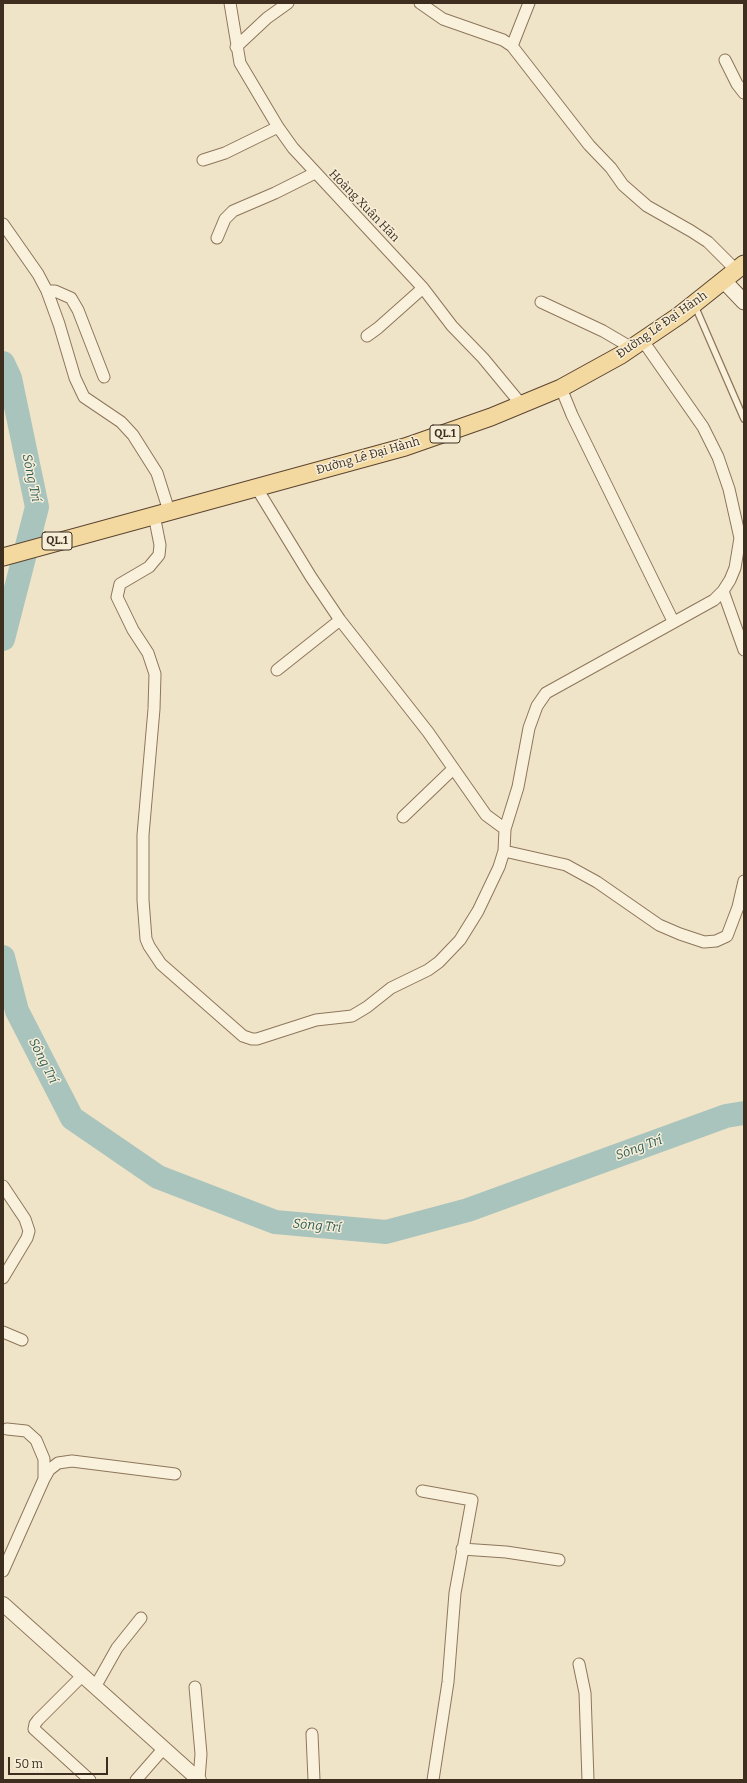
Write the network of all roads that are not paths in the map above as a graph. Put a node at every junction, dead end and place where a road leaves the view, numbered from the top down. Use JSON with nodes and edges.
{"nodes":[{"id":1,"x":230,"y":3,"type":"edge"},
{"id":2,"x":288,"y":3,"type":"edge"},
{"id":3,"x":420,"y":3,"type":"edge"},
{"id":4,"x":529,"y":3,"type":"edge"},
{"id":5,"x":512,"y":46,"type":"junction"},
{"id":6,"x":236,"y":47,"type":"junction"},
{"id":7,"x":724,"y":60,"type":"dead end"},
{"id":8,"x":744,"y":93,"type":"edge"},
{"id":9,"x":278,"y":127,"type":"junction"},
{"id":10,"x":203,"y":160,"type":"dead end"},
{"id":11,"x":315,"y":172,"type":"junction"},
{"id":12,"x":3,"y":224,"type":"edge"},
{"id":13,"x":217,"y":238,"type":"dead end"},
{"id":14,"x":735,"y":272,"type":"edge"},
{"id":15,"x":423,"y":288,"type":"junction"},
{"id":16,"x":46,"y":292,"type":"junction"},
{"id":17,"x":541,"y":302,"type":"dead end"},
{"id":18,"x":744,"y":302,"type":"edge"},
{"id":19,"x":694,"y":304,"type":"junction"},
{"id":20,"x":367,"y":336,"type":"dead end"},
{"id":21,"x":638,"y":345,"type":"junction"},
{"id":22,"x":104,"y":377,"type":"dead end"},
{"id":23,"x":561,"y":388,"type":"junction"},
{"id":24,"x":521,"y":404,"type":"junction"},
{"id":25,"x":744,"y":419,"type":"edge"},
{"id":26,"x":256,"y":487,"type":"junction"},
{"id":27,"x":161,"y":513,"type":"junction"},
{"id":28,"x":3,"y":557,"type":"edge"},
{"id":29,"x":723,"y":591,"type":"junction"},
{"id":30,"x":340,"y":620,"type":"junction"},
{"id":31,"x":674,"y":621,"type":"junction"},
{"id":32,"x":744,"y":650,"type":"edge"},
{"id":33,"x":277,"y":670,"type":"dead end"},
{"id":34,"x":452,"y":769,"type":"junction"},
{"id":35,"x":403,"y":817,"type":"dead end"},
{"id":36,"x":506,"y":830,"type":"junction"},
{"id":37,"x":504,"y":851,"type":"junction"},
{"id":38,"x":744,"y":880,"type":"edge"},
{"id":39,"x":3,"y":1186,"type":"edge"},
{"id":40,"x":3,"y":1278,"type":"edge"},
{"id":41,"x":3,"y":1332,"type":"edge"},
{"id":42,"x":22,"y":1340,"type":"dead end"},
{"id":43,"x":7,"y":1429,"type":"dead end"},
{"id":44,"x":175,"y":1474,"type":"dead end"},
{"id":45,"x":44,"y":1479,"type":"junction"},
{"id":46,"x":422,"y":1491,"type":"dead end"},
{"id":47,"x":462,"y":1549,"type":"junction"},
{"id":48,"x":559,"y":1560,"type":"dead end"},
{"id":49,"x":3,"y":1571,"type":"edge"},
{"id":50,"x":3,"y":1604,"type":"edge"},
{"id":51,"x":141,"y":1618,"type":"dead end"},
{"id":52,"x":579,"y":1664,"type":"dead end"},
{"id":53,"x":82,"y":1676,"type":"junction"},
{"id":54,"x":95,"y":1687,"type":"junction"},
{"id":55,"x":195,"y":1687,"type":"dead end"},
{"id":56,"x":312,"y":1734,"type":"dead end"},
{"id":57,"x":164,"y":1748,"type":"junction"},
{"id":58,"x":90,"y":1780,"type":"edge"},
{"id":59,"x":136,"y":1780,"type":"edge"},
{"id":60,"x":199,"y":1780,"type":"edge"},
{"id":61,"x":314,"y":1780,"type":"edge"},
{"id":62,"x":433,"y":1780,"type":"edge"},
{"id":63,"x":588,"y":1780,"type":"edge"}],
"edges":[{"from":1,"to":6,"type":"street","name":"Hoàng Xuân Hãn"},
{"from":2,"to":6,"type":"street"},
{"from":3,"to":5,"type":"street"},
{"from":4,"to":5,"type":"street"},
{"from":5,"to":14,"type":"street"},
{"from":6,"to":9,"type":"street","name":"Hoàng Xuân Hãn"},
{"from":7,"to":8,"type":"street"},
{"from":9,"to":10,"type":"street"},
{"from":9,"to":11,"type":"street","name":"Hoàng Xuân Hãn"},
{"from":11,"to":13,"type":"street"},
{"from":11,"to":15,"type":"street","name":"Hoàng Xuân Hãn"},
{"from":12,"to":16,"type":"street"},
{"from":14,"to":18,"type":"main road"},
{"from":14,"to":19,"type":"main road","name":"Đường Lê Đại Hành","number":"QL.1"},
{"from":15,"to":20,"type":"street"},
{"from":15,"to":24,"type":"street","name":"Hoàng Xuân Hãn"},
{"from":16,"to":22,"type":"street"},
{"from":16,"to":27,"type":"street"},
{"from":17,"to":21,"type":"street"},
{"from":19,"to":21,"type":"main road","name":"Đường Lê Đại Hành","number":"QL.1"},
{"from":19,"to":25,"type":"lane"},
{"from":21,"to":23,"type":"main road","name":"Đường Lê Đại Hành","number":"QL.1"},
{"from":21,"to":29,"type":"street"},
{"from":23,"to":24,"type":"main road","name":"Đường Lê Đại Hành","number":"QL.1"},
{"from":23,"to":31,"type":"street"},
{"from":24,"to":26,"type":"main road","name":"Đường Lê Đại Hành","number":"QL.1"},
{"from":26,"to":27,"type":"main road","name":"Đường Lê Đại Hành","number":"QL.1"},
{"from":26,"to":30,"type":"street"},
{"from":27,"to":28,"type":"main road","name":"Đường Lê Đại Hành","number":"QL.1"},
{"from":27,"to":37,"type":"street"},
{"from":29,"to":31,"type":"street"},
{"from":29,"to":32,"type":"street"},
{"from":30,"to":33,"type":"street"},
{"from":30,"to":34,"type":"street"},
{"from":31,"to":36,"type":"street"},
{"from":34,"to":35,"type":"street"},
{"from":34,"to":36,"type":"street"},
{"from":36,"to":37,"type":"street"},
{"from":37,"to":38,"type":"street"},
{"from":39,"to":40,"type":"street"},
{"from":41,"to":42,"type":"street"},
{"from":43,"to":45,"type":"street"},
{"from":44,"to":45,"type":"street"},
{"from":45,"to":49,"type":"street"},
{"from":46,"to":47,"type":"street"},
{"from":47,"to":48,"type":"street"},
{"from":47,"to":62,"type":"street"},
{"from":50,"to":53,"type":"street"},
{"from":51,"to":54,"type":"street"},
{"from":52,"to":63,"type":"street"},
{"from":53,"to":54,"type":"street"},
{"from":53,"to":58,"type":"street"},
{"from":54,"to":57,"type":"street"},
{"from":55,"to":60,"type":"street"},
{"from":56,"to":61,"type":"street"},
{"from":57,"to":59,"type":"street"},
{"from":57,"to":60,"type":"street"}]}
